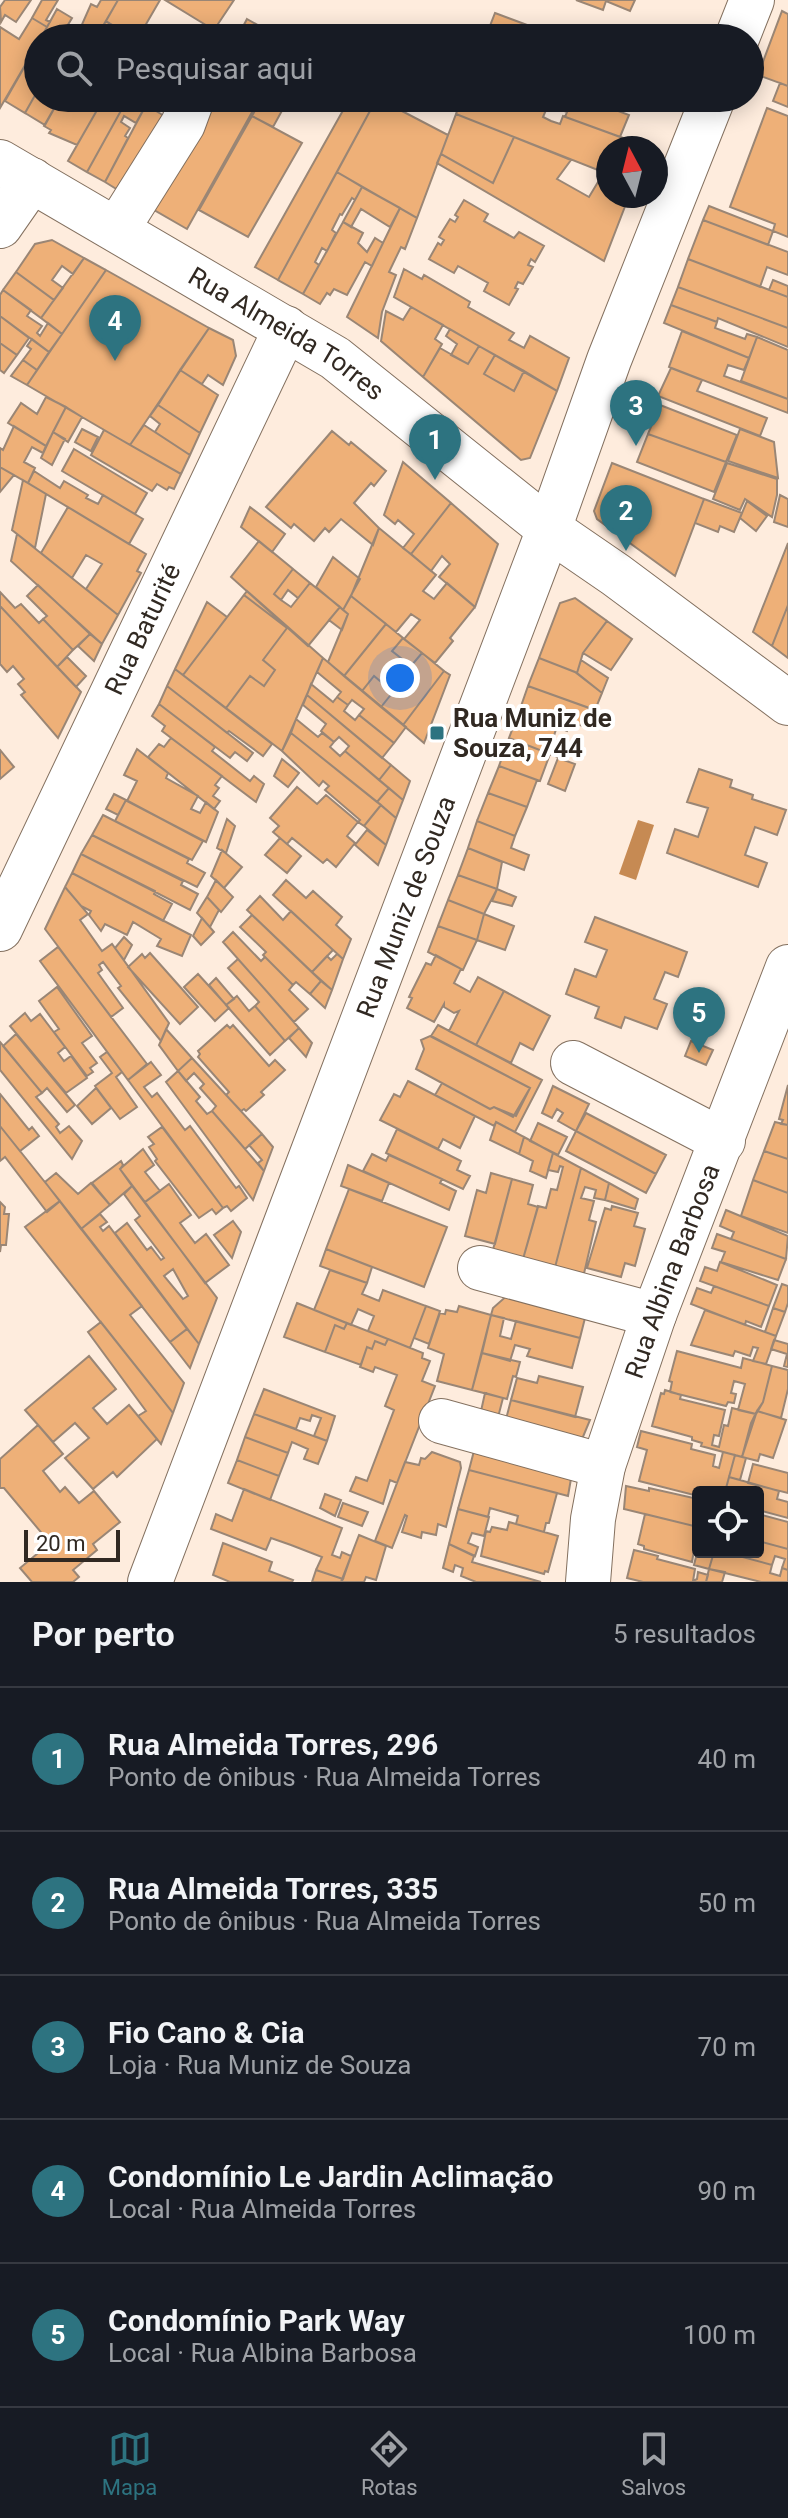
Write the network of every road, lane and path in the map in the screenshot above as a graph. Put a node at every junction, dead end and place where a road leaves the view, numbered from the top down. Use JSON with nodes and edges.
{"nodes":[{"id":1,"x":752,"y":0,"type":"edge"},
{"id":2,"x":743,"y":24,"type":"edge"},
{"id":3,"x":187,"y":112,"type":"edge"},
{"id":4,"x":707,"y":112,"type":"edge"},
{"id":5,"x":16,"y":171,"type":"edge"},
{"id":6,"x":0,"y":226,"type":"edge"},
{"id":7,"x":117,"y":229,"type":"junction"},
{"id":8,"x":286,"y":328,"type":"junction"},
{"id":9,"x":549,"y":529,"type":"junction"},
{"id":10,"x":788,"y":703,"type":"edge"},
{"id":11,"x":0,"y":929,"type":"edge"},
{"id":12,"x":788,"y":967,"type":"edge"},
{"id":13,"x":573,"y":1063,"type":"dead end"},
{"id":14,"x":723,"y":1141,"type":"junction"},
{"id":15,"x":480,"y":1268,"type":"dead end"},
{"id":16,"x":654,"y":1315,"type":"junction"},
{"id":17,"x":441,"y":1421,"type":"dead end"},
{"id":18,"x":603,"y":1466,"type":"junction"},
{"id":19,"x":150,"y":1582,"type":"edge"},
{"id":20,"x":588,"y":1582,"type":"edge"}],
"edges":[{"from":1,"to":2,"type":"street"},
{"from":3,"to":7,"type":"street"},
{"from":4,"to":9,"type":"street","name":"Rua Muniz de Souza"},
{"from":5,"to":6,"type":"street"},
{"from":5,"to":7,"type":"street","name":"Rua Almeida Torres"},
{"from":7,"to":8,"type":"street","name":"Rua Almeida Torres"},
{"from":8,"to":9,"type":"street","name":"Rua Almeida Torres"},
{"from":8,"to":11,"type":"street","name":"Rua Baturité"},
{"from":9,"to":10,"type":"street","name":"Rua Almeida Torres"},
{"from":9,"to":19,"type":"street","name":"Rua Muniz de Souza"},
{"from":12,"to":14,"type":"street","name":"Rua Albina Barbosa"},
{"from":13,"to":14,"type":"street"},
{"from":14,"to":16,"type":"street","name":"Rua Albina Barbosa"},
{"from":15,"to":16,"type":"street"},
{"from":16,"to":18,"type":"street","name":"Rua Albina Barbosa"},
{"from":17,"to":18,"type":"street"},
{"from":18,"to":20,"type":"street","name":"Rua Albina Barbosa"}]}
